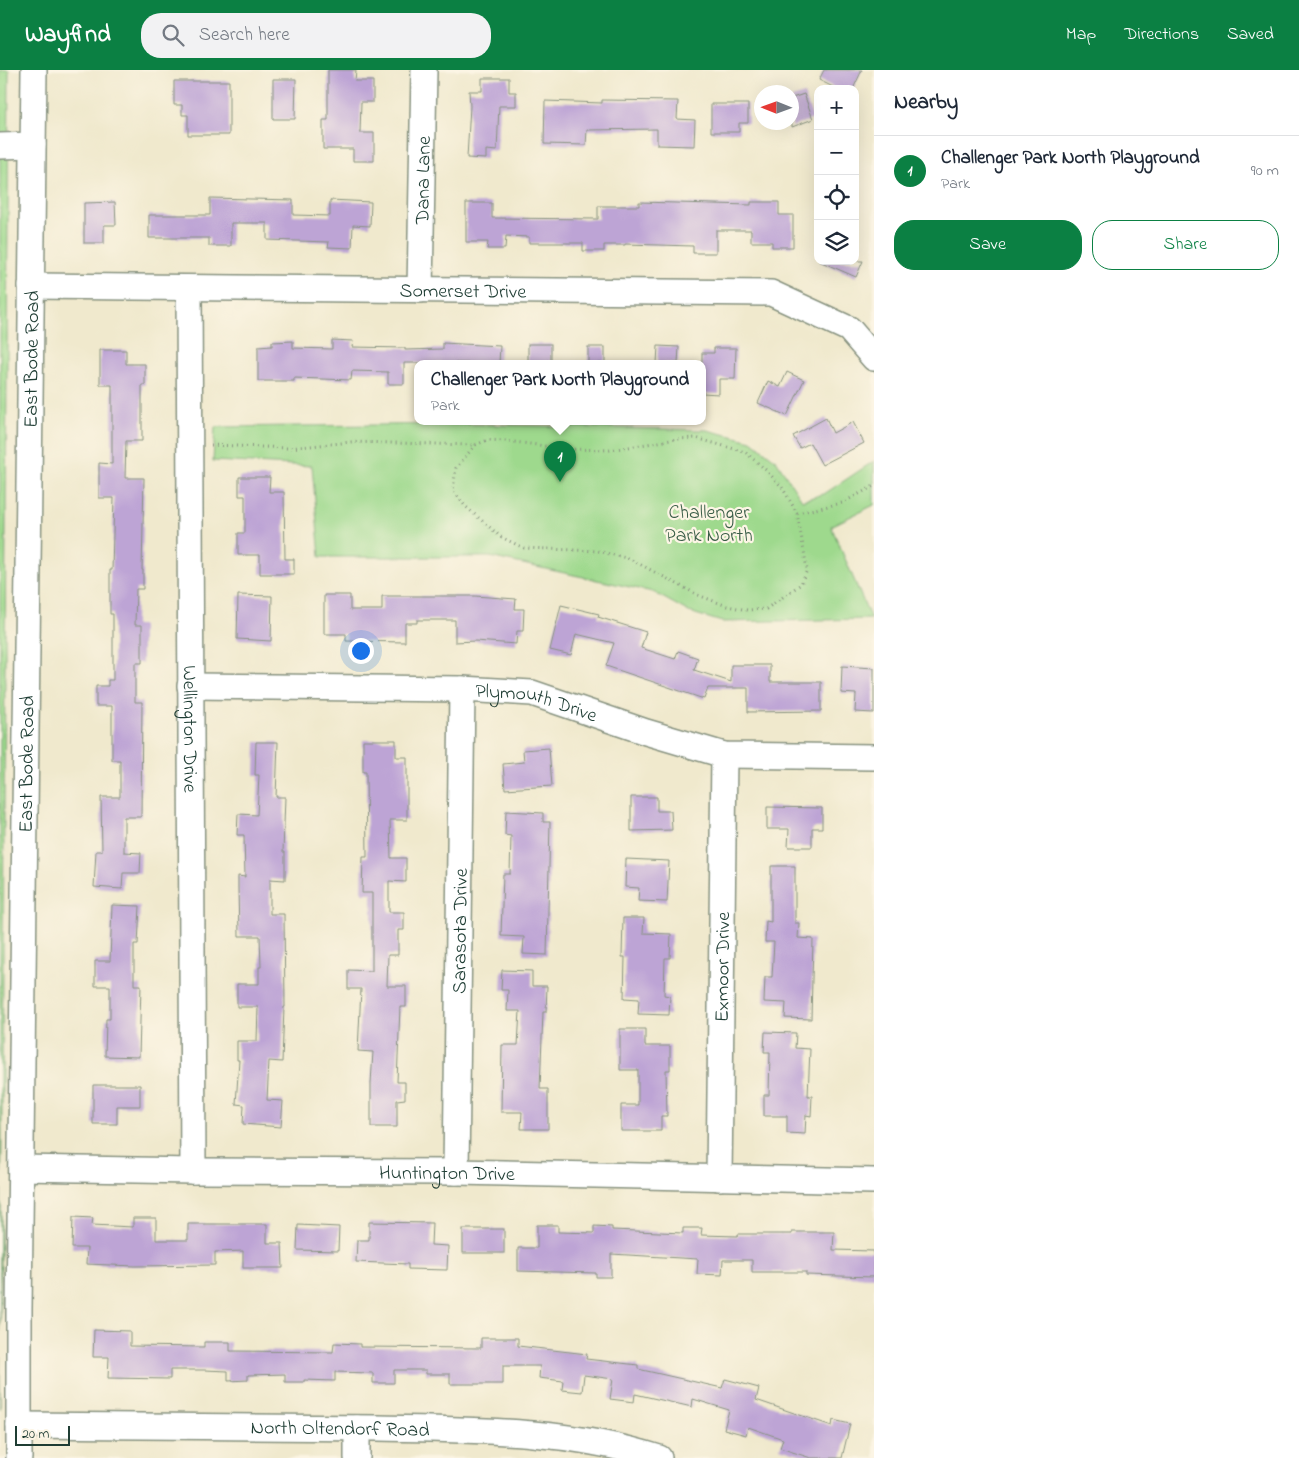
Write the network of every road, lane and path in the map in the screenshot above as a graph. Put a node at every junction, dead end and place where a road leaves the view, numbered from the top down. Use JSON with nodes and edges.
{"nodes":[{"id":1,"x":34,"y":70,"type":"edge"},
{"id":2,"x":424,"y":70,"type":"edge"},
{"id":3,"x":0,"y":146,"type":"edge"},
{"id":4,"x":33,"y":146,"type":"junction"},
{"id":5,"x":31,"y":286,"type":"junction"},
{"id":6,"x":189,"y":288,"type":"junction"},
{"id":7,"x":420,"y":290,"type":"junction"},
{"id":8,"x":874,"y":358,"type":"edge"},
{"id":9,"x":190,"y":444,"type":"junction"},
{"id":10,"x":475,"y":445,"type":"junction"},
{"id":11,"x":874,"y":486,"type":"edge"},
{"id":12,"x":796,"y":514,"type":"junction"},
{"id":13,"x":190,"y":686,"type":"junction"},
{"id":14,"x":462,"y":689,"type":"junction"},
{"id":15,"x":724,"y":755,"type":"junction"},
{"id":16,"x":874,"y":757,"type":"edge"},
{"id":17,"x":21,"y":1168,"type":"junction"},
{"id":18,"x":193,"y":1171,"type":"junction"},
{"id":19,"x":456,"y":1172,"type":"junction"},
{"id":20,"x":719,"y":1178,"type":"junction"},
{"id":21,"x":874,"y":1181,"type":"edge"},
{"id":22,"x":19,"y":1425,"type":"junction"},
{"id":23,"x":357,"y":1428,"type":"junction"},
{"id":24,"x":649,"y":1456,"type":"edge"},
{"id":25,"x":19,"y":1458,"type":"edge"},
{"id":26,"x":356,"y":1458,"type":"edge"}],
"edges":[{"from":1,"to":4,"type":"street","name":"East Bode Road"},
{"from":2,"to":7,"type":"street","name":"Dana Lane"},
{"from":3,"to":4,"type":"street"},
{"from":4,"to":5,"type":"street","name":"East Bode Road"},
{"from":5,"to":6,"type":"street","name":"Somerset Drive"},
{"from":5,"to":17,"type":"street","name":"East Bode Road"},
{"from":6,"to":7,"type":"street","name":"Somerset Drive"},
{"from":6,"to":9,"type":"street","name":"Wellington Drive"},
{"from":7,"to":8,"type":"street","name":"Somerset Drive"},
{"from":9,"to":10,"type":"path"},
{"from":9,"to":13,"type":"street","name":"Wellington Drive"},
{"from":10,"to":12,"type":"path"},
{"from":10,"to":12,"type":"path"},
{"from":11,"to":12,"type":"path"},
{"from":13,"to":14,"type":"street","name":"Plymouth Drive"},
{"from":13,"to":18,"type":"street","name":"Wellington Drive"},
{"from":14,"to":15,"type":"street","name":"Plymouth Drive"},
{"from":14,"to":19,"type":"street","name":"Sarasota Drive"},
{"from":15,"to":16,"type":"street","name":"Plymouth Drive"},
{"from":15,"to":20,"type":"street","name":"Exmoor Drive"},
{"from":17,"to":18,"type":"street","name":"Huntington Drive"},
{"from":17,"to":22,"type":"street","name":"East Bode Road"},
{"from":18,"to":19,"type":"street","name":"Huntington Drive"},
{"from":19,"to":20,"type":"street","name":"Huntington Drive"},
{"from":20,"to":21,"type":"street","name":"Huntington Drive"},
{"from":22,"to":23,"type":"street","name":"North Oltendorf Road"},
{"from":22,"to":25,"type":"street","name":"East Bode Road"},
{"from":23,"to":24,"type":"street","name":"North Oltendorf Road"},
{"from":23,"to":26,"type":"street"}]}
